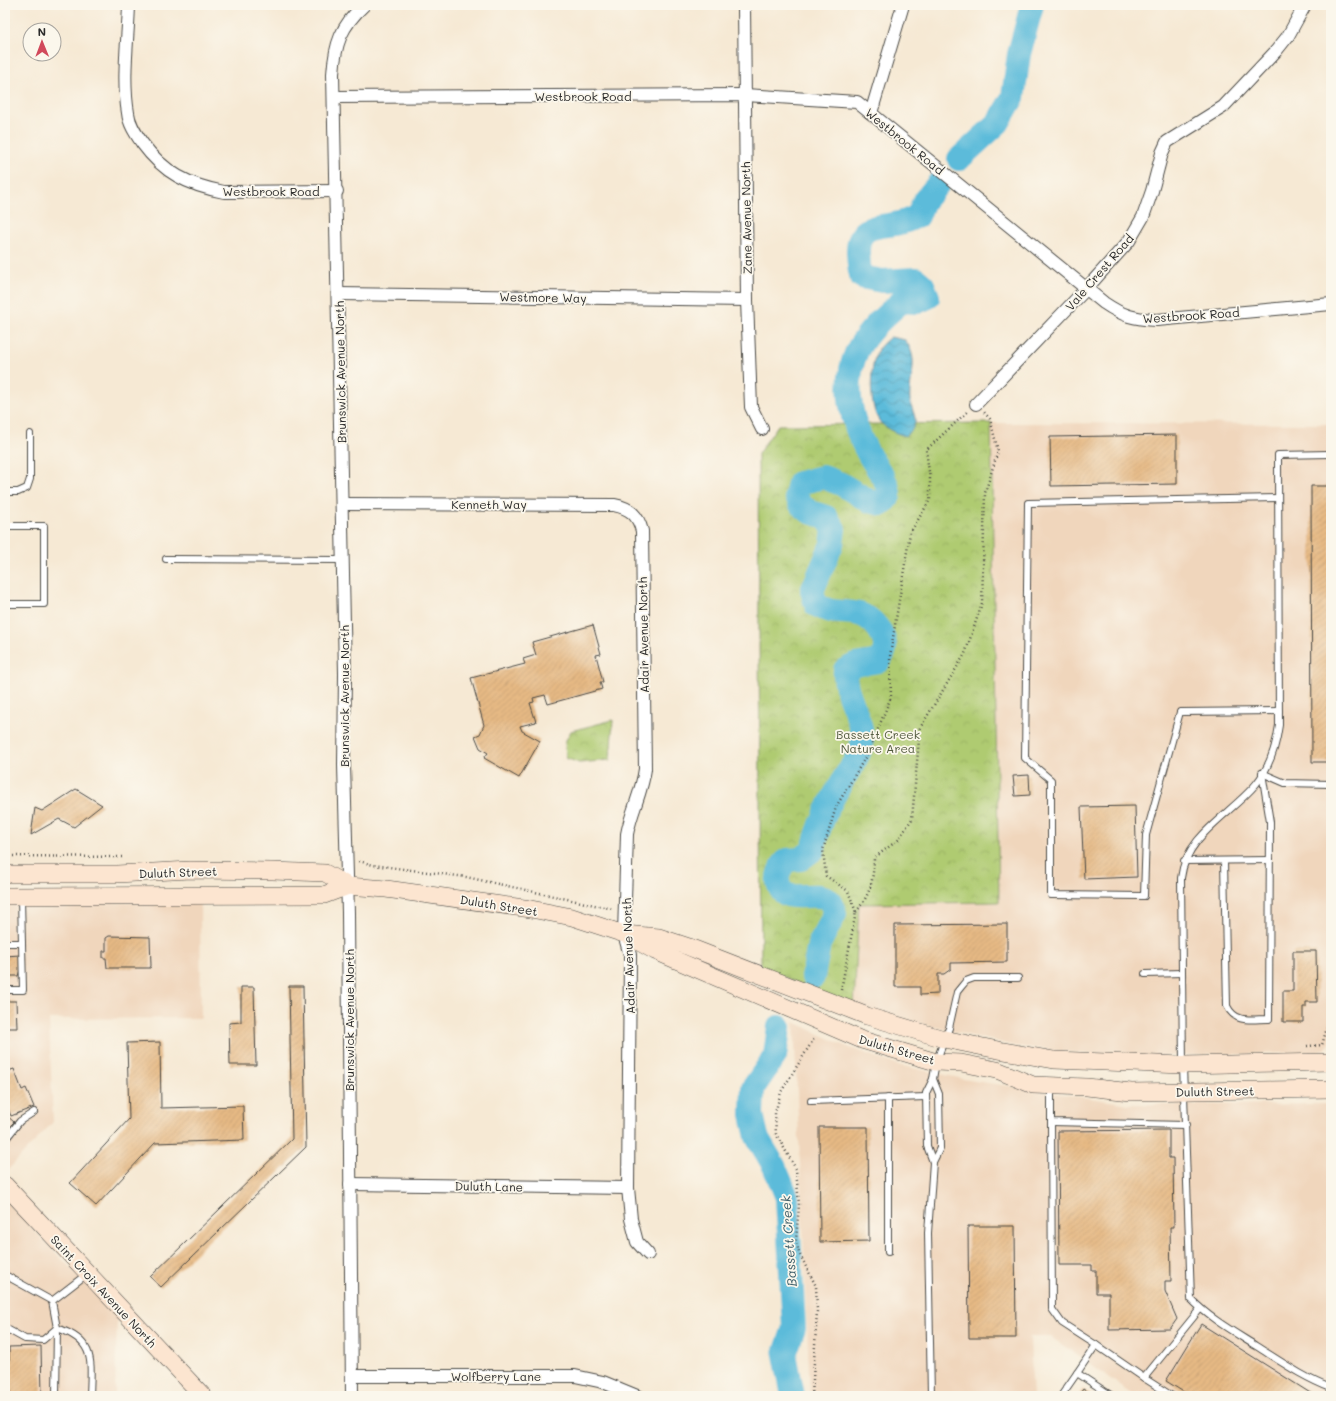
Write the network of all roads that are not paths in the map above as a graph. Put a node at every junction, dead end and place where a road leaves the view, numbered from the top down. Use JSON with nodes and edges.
{"nodes":[{"id":1,"x":129,"y":5,"type":"edge"},
{"id":2,"x":364,"y":5,"type":"edge"},
{"id":3,"x":744,"y":5,"type":"edge"},
{"id":4,"x":903,"y":5,"type":"edge"},
{"id":5,"x":1305,"y":5,"type":"edge"},
{"id":6,"x":745,"y":95,"type":"junction"},
{"id":7,"x":334,"y":97,"type":"junction"},
{"id":8,"x":871,"y":113,"type":"junction"},
{"id":9,"x":337,"y":191,"type":"junction"},
{"id":10,"x":1086,"y":289,"type":"junction"},
{"id":11,"x":339,"y":294,"type":"junction"},
{"id":12,"x":747,"y":300,"type":"junction"},
{"id":13,"x":1331,"y":304,"type":"edge"},
{"id":14,"x":976,"y":404,"type":"road end"},
{"id":15,"x":762,"y":429,"type":"dead end"},
{"id":16,"x":30,"y":434,"type":"dead end"},
{"id":17,"x":1331,"y":454,"type":"edge"},
{"id":18,"x":5,"y":492,"type":"edge"},
{"id":19,"x":1278,"y":498,"type":"junction"},
{"id":20,"x":342,"y":504,"type":"junction"},
{"id":21,"x":634,"y":513,"type":"joint"},
{"id":22,"x":5,"y":526,"type":"edge"},
{"id":23,"x":166,"y":559,"type":"dead end"},
{"id":24,"x":343,"y":560,"type":"junction"},
{"id":25,"x":5,"y":604,"type":"edge"},
{"id":26,"x":1279,"y":711,"type":"junction"},
{"id":27,"x":1262,"y":774,"type":"junction"},
{"id":28,"x":1331,"y":784,"type":"edge"},
{"id":29,"x":1270,"y":860,"type":"junction"},
{"id":30,"x":1184,"y":861,"type":"junction"},
{"id":31,"x":1224,"y":861,"type":"junction"},
{"id":32,"x":5,"y":874,"type":"edge"},
{"id":33,"x":348,"y":886,"type":"junction"},
{"id":34,"x":13,"y":896,"type":"edge"},
{"id":35,"x":624,"y":934,"type":"junction"},
{"id":36,"x":5,"y":943,"type":"edge"},
{"id":37,"x":22,"y":943,"type":"junction"},
{"id":38,"x":1182,"y":973,"type":"junction"},
{"id":39,"x":1145,"y":974,"type":"dead end"},
{"id":40,"x":1018,"y":978,"type":"dead end"},
{"id":41,"x":5,"y":990,"type":"edge"},
{"id":42,"x":944,"y":1039,"type":"junction"},
{"id":43,"x":936,"y":1062,"type":"junction"},
{"id":44,"x":1331,"y":1062,"type":"edge"},
{"id":45,"x":1183,"y":1065,"type":"junction"},
{"id":46,"x":933,"y":1079,"type":"junction"},
{"id":47,"x":1051,"y":1085,"type":"junction"},
{"id":48,"x":1331,"y":1089,"type":"edge"},
{"id":49,"x":1185,"y":1091,"type":"junction"},
{"id":50,"x":926,"y":1096,"type":"junction"},
{"id":51,"x":888,"y":1098,"type":"junction"},
{"id":52,"x":811,"y":1102,"type":"dead end"},
{"id":53,"x":34,"y":1112,"type":"dead end"},
{"id":54,"x":1051,"y":1122,"type":"junction"},
{"id":55,"x":1186,"y":1125,"type":"junction"},
{"id":56,"x":5,"y":1140,"type":"edge"},
{"id":57,"x":932,"y":1162,"type":"junction"},
{"id":58,"x":350,"y":1184,"type":"junction"},
{"id":59,"x":5,"y":1185,"type":"edge"},
{"id":60,"x":628,"y":1188,"type":"junction"},
{"id":61,"x":888,"y":1252,"type":"dead end"},
{"id":62,"x":648,"y":1254,"type":"dead end"},
{"id":63,"x":89,"y":1273,"type":"junction"},
{"id":64,"x":5,"y":1275,"type":"edge"},
{"id":65,"x":52,"y":1301,"type":"junction"},
{"id":66,"x":1200,"y":1309,"type":"junction"},
{"id":67,"x":5,"y":1328,"type":"edge"},
{"id":68,"x":57,"y":1328,"type":"junction"},
{"id":69,"x":1096,"y":1346,"type":"junction"},
{"id":70,"x":1077,"y":1373,"type":"junction"},
{"id":71,"x":352,"y":1376,"type":"junction"},
{"id":72,"x":1144,"y":1378,"type":"junction"},
{"id":73,"x":1331,"y":1388,"type":"edge"},
{"id":74,"x":56,"y":1396,"type":"edge"},
{"id":75,"x":90,"y":1396,"type":"edge"},
{"id":76,"x":203,"y":1396,"type":"edge"},
{"id":77,"x":352,"y":1396,"type":"edge"},
{"id":78,"x":637,"y":1396,"type":"edge"},
{"id":79,"x":931,"y":1396,"type":"edge"},
{"id":80,"x":1061,"y":1396,"type":"edge"},
{"id":81,"x":1112,"y":1396,"type":"edge"},
{"id":82,"x":1172,"y":1396,"type":"edge"}],
"edges":[{"from":1,"to":9,"type":"street","name":"Westbrook Road"},
{"from":2,"to":7,"type":"street","name":"Brunswick Avenue North"},
{"from":3,"to":6,"type":"street","name":"Zane Avenue North"},
{"from":4,"to":8,"type":"street"},
{"from":5,"to":10,"type":"street","name":"Vale Crest Road"},
{"from":6,"to":7,"type":"street","name":"Westbrook Road"},
{"from":6,"to":8,"type":"street","name":"Westbrook Road"},
{"from":6,"to":12,"type":"street","name":"Zane Avenue North"},
{"from":7,"to":9,"type":"street","name":"Brunswick Avenue North"},
{"from":8,"to":10,"type":"street","name":"Westbrook Road"},
{"from":9,"to":11,"type":"street","name":"Brunswick Avenue North"},
{"from":10,"to":13,"type":"street","name":"Westbrook Road"},
{"from":10,"to":14,"type":"street","name":"Vale Crest Road"},
{"from":11,"to":12,"type":"street","name":"Westmore Way"},
{"from":11,"to":20,"type":"street","name":"Brunswick Avenue North"},
{"from":12,"to":15,"type":"street","name":"Zane Avenue North"},
{"from":16,"to":18,"type":"lane"},
{"from":17,"to":19,"type":"lane"},
{"from":19,"to":26,"type":"lane"},
{"from":19,"to":26,"type":"lane"},
{"from":20,"to":21,"type":"street","name":"Kenneth Way"},
{"from":20,"to":24,"type":"street","name":"Brunswick Avenue North"},
{"from":21,"to":35,"type":"street","name":"Adair Avenue North"},
{"from":22,"to":25,"type":"lane"},
{"from":23,"to":24,"type":"lane"},
{"from":24,"to":33,"type":"street","name":"Brunswick Avenue North"},
{"from":26,"to":27,"type":"lane"},
{"from":27,"to":28,"type":"lane"},
{"from":27,"to":29,"type":"lane"},
{"from":27,"to":30,"type":"lane"},
{"from":29,"to":31,"type":"lane"},
{"from":29,"to":31,"type":"lane"},
{"from":30,"to":31,"type":"lane"},
{"from":30,"to":38,"type":"lane"},
{"from":32,"to":33,"type":"street","name":"Duluth Street"},
{"from":33,"to":34,"type":"street","name":"Duluth Street"},
{"from":33,"to":35,"type":"street","name":"Duluth Street"},
{"from":33,"to":58,"type":"street","name":"Brunswick Avenue North"},
{"from":34,"to":37,"type":"lane"},
{"from":35,"to":42,"type":"street","name":"Duluth Street"},
{"from":35,"to":43,"type":"street","name":"Duluth Street"},
{"from":35,"to":60,"type":"street","name":"Adair Avenue North"},
{"from":36,"to":37,"type":"lane"},
{"from":37,"to":41,"type":"lane"},
{"from":38,"to":39,"type":"lane"},
{"from":38,"to":45,"type":"lane"},
{"from":40,"to":42,"type":"lane"},
{"from":42,"to":43,"type":"lane"},
{"from":42,"to":45,"type":"street","name":"Duluth Street"},
{"from":43,"to":46,"type":"lane"},
{"from":43,"to":47,"type":"street","name":"Duluth Street"},
{"from":44,"to":45,"type":"street","name":"Duluth Street"},
{"from":45,"to":49,"type":"lane"},
{"from":46,"to":50,"type":"lane"},
{"from":46,"to":57,"type":"lane"},
{"from":47,"to":49,"type":"street","name":"Duluth Street"},
{"from":47,"to":54,"type":"lane"},
{"from":48,"to":49,"type":"street","name":"Duluth Street"},
{"from":49,"to":55,"type":"lane"},
{"from":50,"to":51,"type":"lane"},
{"from":50,"to":57,"type":"lane"},
{"from":51,"to":52,"type":"lane"},
{"from":51,"to":61,"type":"lane"},
{"from":53,"to":56,"type":"lane"},
{"from":54,"to":55,"type":"lane"},
{"from":54,"to":69,"type":"lane"},
{"from":55,"to":66,"type":"lane"},
{"from":57,"to":79,"type":"lane"},
{"from":58,"to":60,"type":"street","name":"Duluth Lane"},
{"from":58,"to":71,"type":"street","name":"Brunswick Avenue North"},
{"from":59,"to":63,"type":"street","name":"Saint Croix Avenue North"},
{"from":60,"to":62,"type":"street","name":"Adair Avenue North"},
{"from":63,"to":65,"type":"lane"},
{"from":63,"to":76,"type":"street","name":"Saint Croix Avenue North"},
{"from":64,"to":65,"type":"lane"},
{"from":65,"to":68,"type":"lane"},
{"from":66,"to":72,"type":"lane"},
{"from":66,"to":73,"type":"lane"},
{"from":67,"to":68,"type":"lane"},
{"from":68,"to":74,"type":"lane"},
{"from":68,"to":75,"type":"lane"},
{"from":69,"to":70,"type":"lane"},
{"from":69,"to":72,"type":"lane"},
{"from":70,"to":80,"type":"lane"},
{"from":70,"to":81,"type":"lane"},
{"from":71,"to":77,"type":"street","name":"Brunswick Avenue North"},
{"from":71,"to":78,"type":"street","name":"Wolfberry Lane"},
{"from":72,"to":82,"type":"lane"}]}
